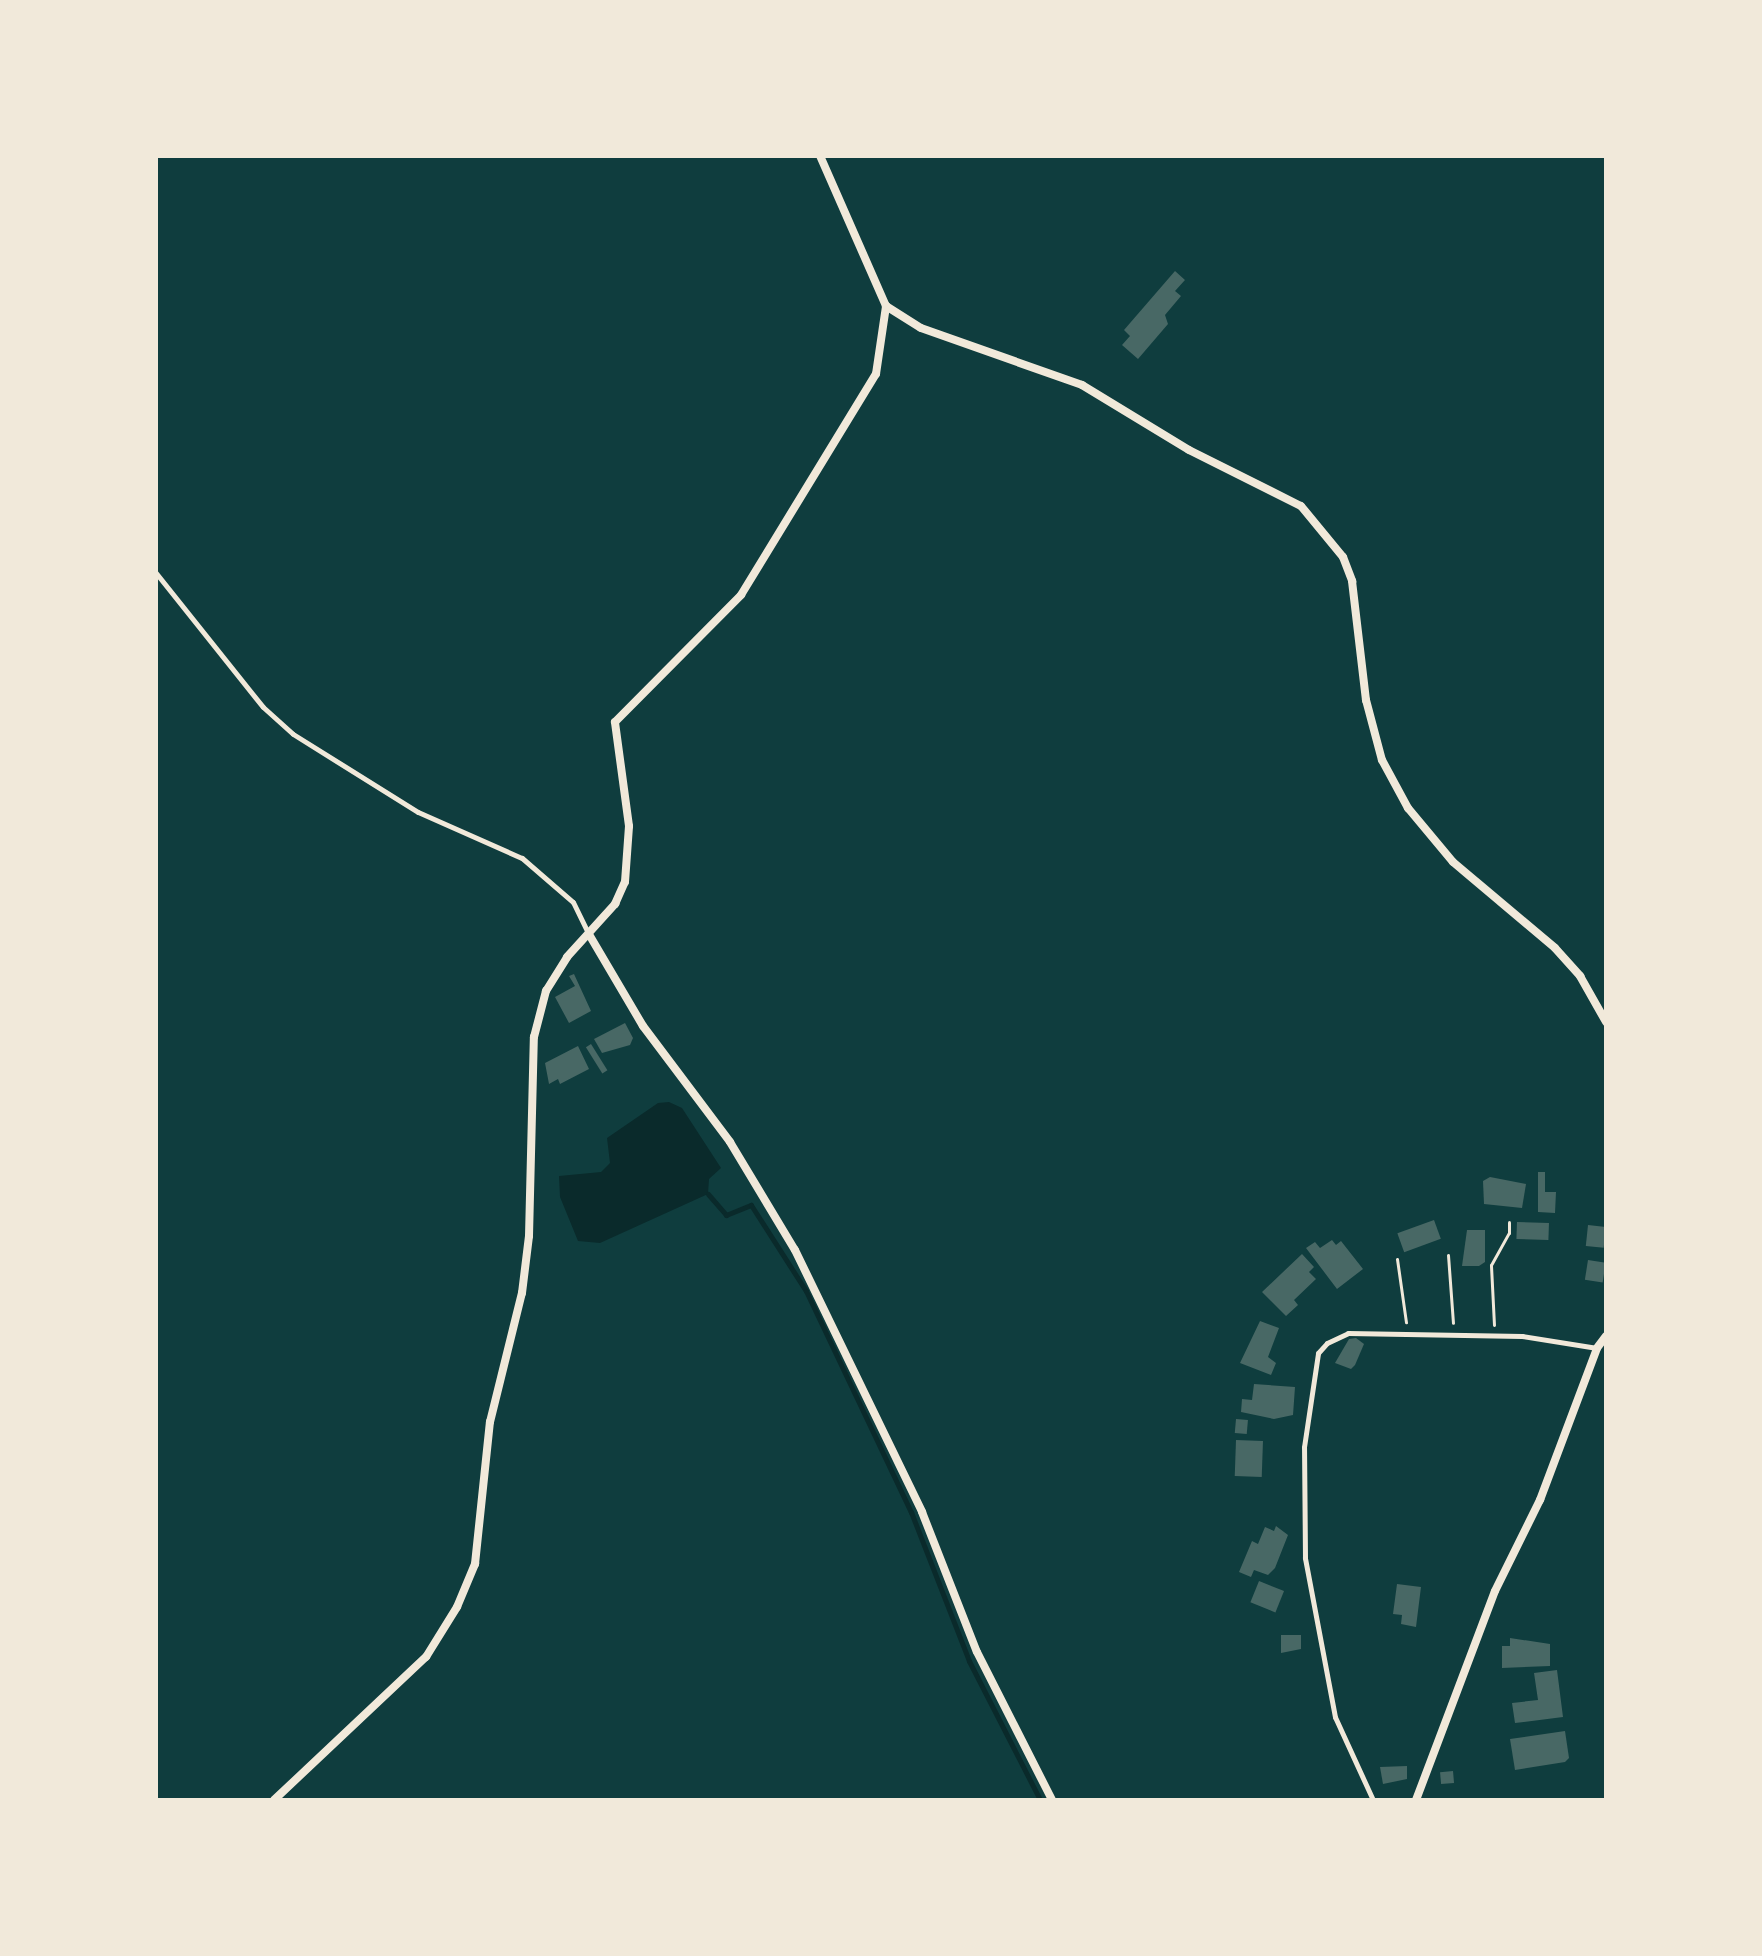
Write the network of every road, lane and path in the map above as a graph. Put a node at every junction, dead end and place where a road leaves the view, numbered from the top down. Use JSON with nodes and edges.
{"nodes":[{"id":1,"x":820,"y":156,"type":"edge"},
{"id":2,"x":886,"y":306,"type":"junction"},
{"id":3,"x":156,"y":573,"type":"edge"},
{"id":4,"x":590,"y":936,"type":"junction"},
{"id":5,"x":1606,"y":1022,"type":"edge"},
{"id":6,"x":1509,"y":1222,"type":"dead end"},
{"id":7,"x":1448,"y":1255,"type":"dead end"},
{"id":8,"x":1397,"y":1259,"type":"dead end"},
{"id":9,"x":1495,"y":1335,"type":"junction"},
{"id":10,"x":1408,"y":1336,"type":"junction"},
{"id":11,"x":1453,"y":1336,"type":"junction"},
{"id":12,"x":1606,"y":1336,"type":"edge"},
{"id":13,"x":1597,"y":1348,"type":"junction"},
{"id":14,"x":274,"y":1800,"type":"edge"},
{"id":15,"x":1052,"y":1800,"type":"edge"},
{"id":16,"x":1373,"y":1800,"type":"edge"},
{"id":17,"x":1416,"y":1800,"type":"edge"}],
"edges":[{"from":1,"to":2,"type":"street"},
{"from":2,"to":4,"type":"street"},
{"from":2,"to":5,"type":"street"},
{"from":3,"to":4,"type":"lane"},
{"from":4,"to":14,"type":"street"},
{"from":4,"to":15,"type":"street"},
{"from":6,"to":9,"type":"path"},
{"from":7,"to":11,"type":"path"},
{"from":8,"to":10,"type":"path"},
{"from":9,"to":11,"type":"lane"},
{"from":9,"to":13,"type":"lane"},
{"from":10,"to":11,"type":"lane"},
{"from":10,"to":16,"type":"lane"},
{"from":12,"to":13,"type":"street"},
{"from":13,"to":17,"type":"street"}]}
